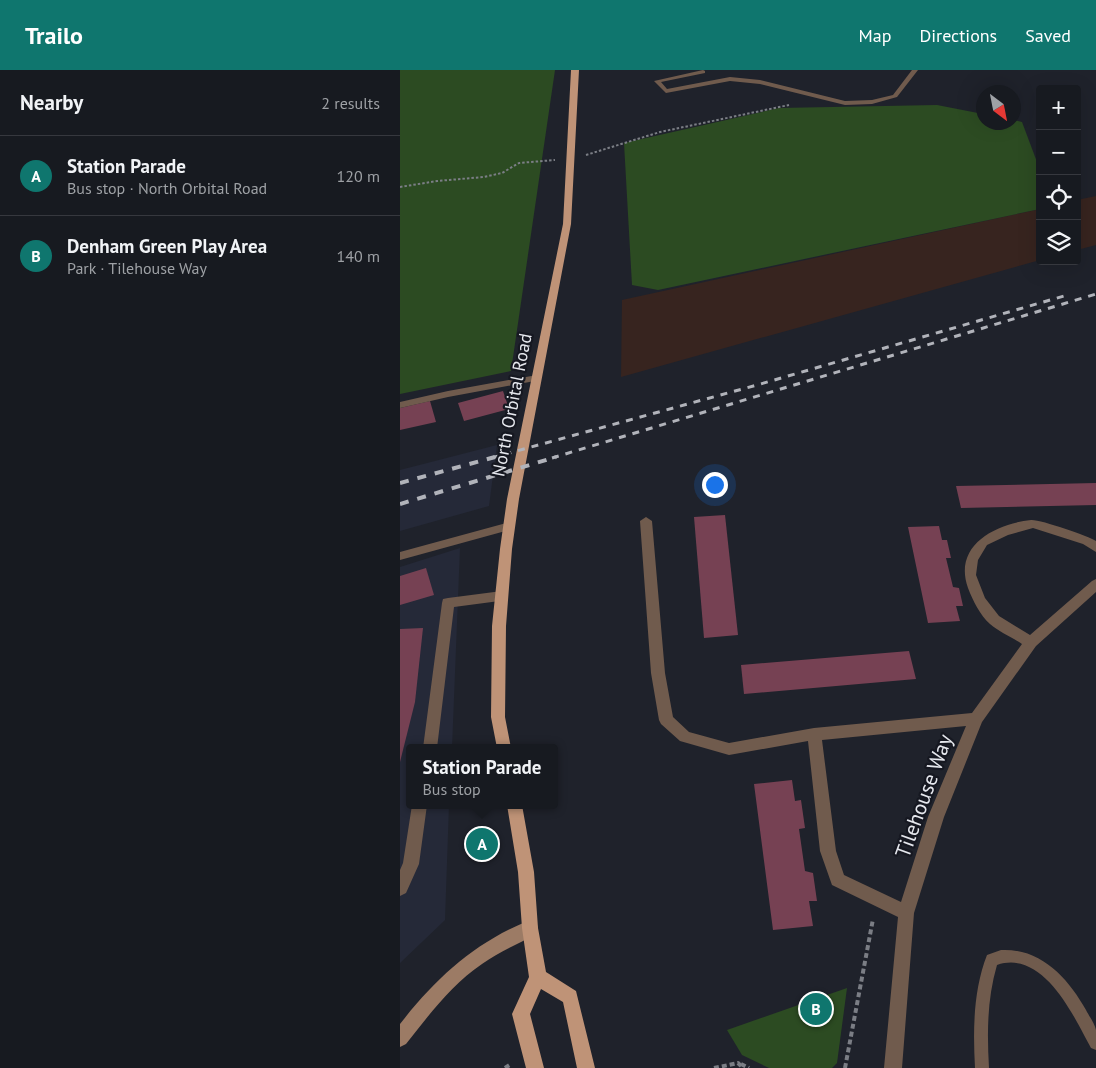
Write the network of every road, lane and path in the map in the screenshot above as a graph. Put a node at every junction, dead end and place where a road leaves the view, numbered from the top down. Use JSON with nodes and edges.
{"nodes":[{"id":1,"x":575,"y":70,"type":"edge"},
{"id":2,"x":915,"y":70,"type":"edge"},
{"id":3,"x":702,"y":72,"type":"dead end"},
{"id":4,"x":790,"y":105,"type":"dead end"},
{"id":5,"x":571,"y":159,"type":"junction"},
{"id":6,"x":400,"y":187,"type":"edge"},
{"id":7,"x":537,"y":378,"type":"junction"},
{"id":8,"x":400,"y":405,"type":"edge"},
{"id":9,"x":646,"y":521,"type":"dead end"},
{"id":10,"x":510,"y":526,"type":"junction"},
{"id":11,"x":1096,"y":547,"type":"edge"},
{"id":12,"x":400,"y":556,"type":"edge"},
{"id":13,"x":1096,"y":584,"type":"edge"},
{"id":14,"x":502,"y":596,"type":"junction"},
{"id":15,"x":1031,"y":642,"type":"junction"},
{"id":16,"x":976,"y":720,"type":"junction"},
{"id":17,"x":814,"y":734,"type":"junction"},
{"id":18,"x":430,"y":744,"type":"edge"},
{"id":19,"x":503,"y":744,"type":"edge"},
{"id":20,"x":419,"y":809,"type":"edge"},
{"id":21,"x":515,"y":809,"type":"edge"},
{"id":22,"x":400,"y":888,"type":"edge"},
{"id":23,"x":877,"y":899,"type":"junction"},
{"id":24,"x":906,"y":913,"type":"junction"},
{"id":25,"x":530,"y":928,"type":"junction"},
{"id":26,"x":538,"y":977,"type":"junction"},
{"id":27,"x":400,"y":1038,"type":"edge"},
{"id":28,"x":1096,"y":1043,"type":"edge"},
{"id":29,"x":514,"y":1062,"type":"dead end"},
{"id":30,"x":738,"y":1063,"type":"junction"},
{"id":31,"x":505,"y":1068,"type":"edge"},
{"id":32,"x":535,"y":1068,"type":"edge"},
{"id":33,"x":586,"y":1068,"type":"edge"},
{"id":34,"x":714,"y":1068,"type":"edge"},
{"id":35,"x":743,"y":1068,"type":"edge"},
{"id":36,"x":749,"y":1068,"type":"edge"},
{"id":37,"x":845,"y":1068,"type":"edge"},
{"id":38,"x":893,"y":1068,"type":"edge"},
{"id":39,"x":982,"y":1068,"type":"edge"}],
"edges":[{"from":1,"to":5,"type":"main road","name":"North Orbital Road"},
{"from":2,"to":3,"type":"lane"},
{"from":4,"to":5,"type":"path"},
{"from":5,"to":6,"type":"path"},
{"from":5,"to":7,"type":"main road","name":"North Orbital Road"},
{"from":7,"to":8,"type":"lane"},
{"from":7,"to":10,"type":"main road","name":"North Orbital Road"},
{"from":9,"to":17,"type":"street"},
{"from":10,"to":12,"type":"lane"},
{"from":10,"to":14,"type":"main road","name":"North Orbital Road"},
{"from":11,"to":15,"type":"street"},
{"from":13,"to":15,"type":"street","name":"Tilehouse Way"},
{"from":14,"to":18,"type":"street"},
{"from":14,"to":19,"type":"main road","name":"North Orbital Road"},
{"from":15,"to":16,"type":"street","name":"Tilehouse Way"},
{"from":16,"to":17,"type":"street"},
{"from":16,"to":24,"type":"street","name":"Tilehouse Way"},
{"from":17,"to":23,"type":"street"},
{"from":20,"to":22,"type":"street"},
{"from":21,"to":25,"type":"main road"},
{"from":23,"to":24,"type":"street"},
{"from":23,"to":37,"type":"path"},
{"from":24,"to":38,"type":"street","name":"Tilehouse Way"},
{"from":25,"to":26,"type":"main road"},
{"from":25,"to":27,"type":"street"},
{"from":26,"to":32,"type":"main road"},
{"from":26,"to":33,"type":"main road"},
{"from":28,"to":39,"type":"lane"},
{"from":29,"to":31,"type":"path"},
{"from":30,"to":34,"type":"path"},
{"from":30,"to":35,"type":"path"},
{"from":30,"to":36,"type":"path"}]}
